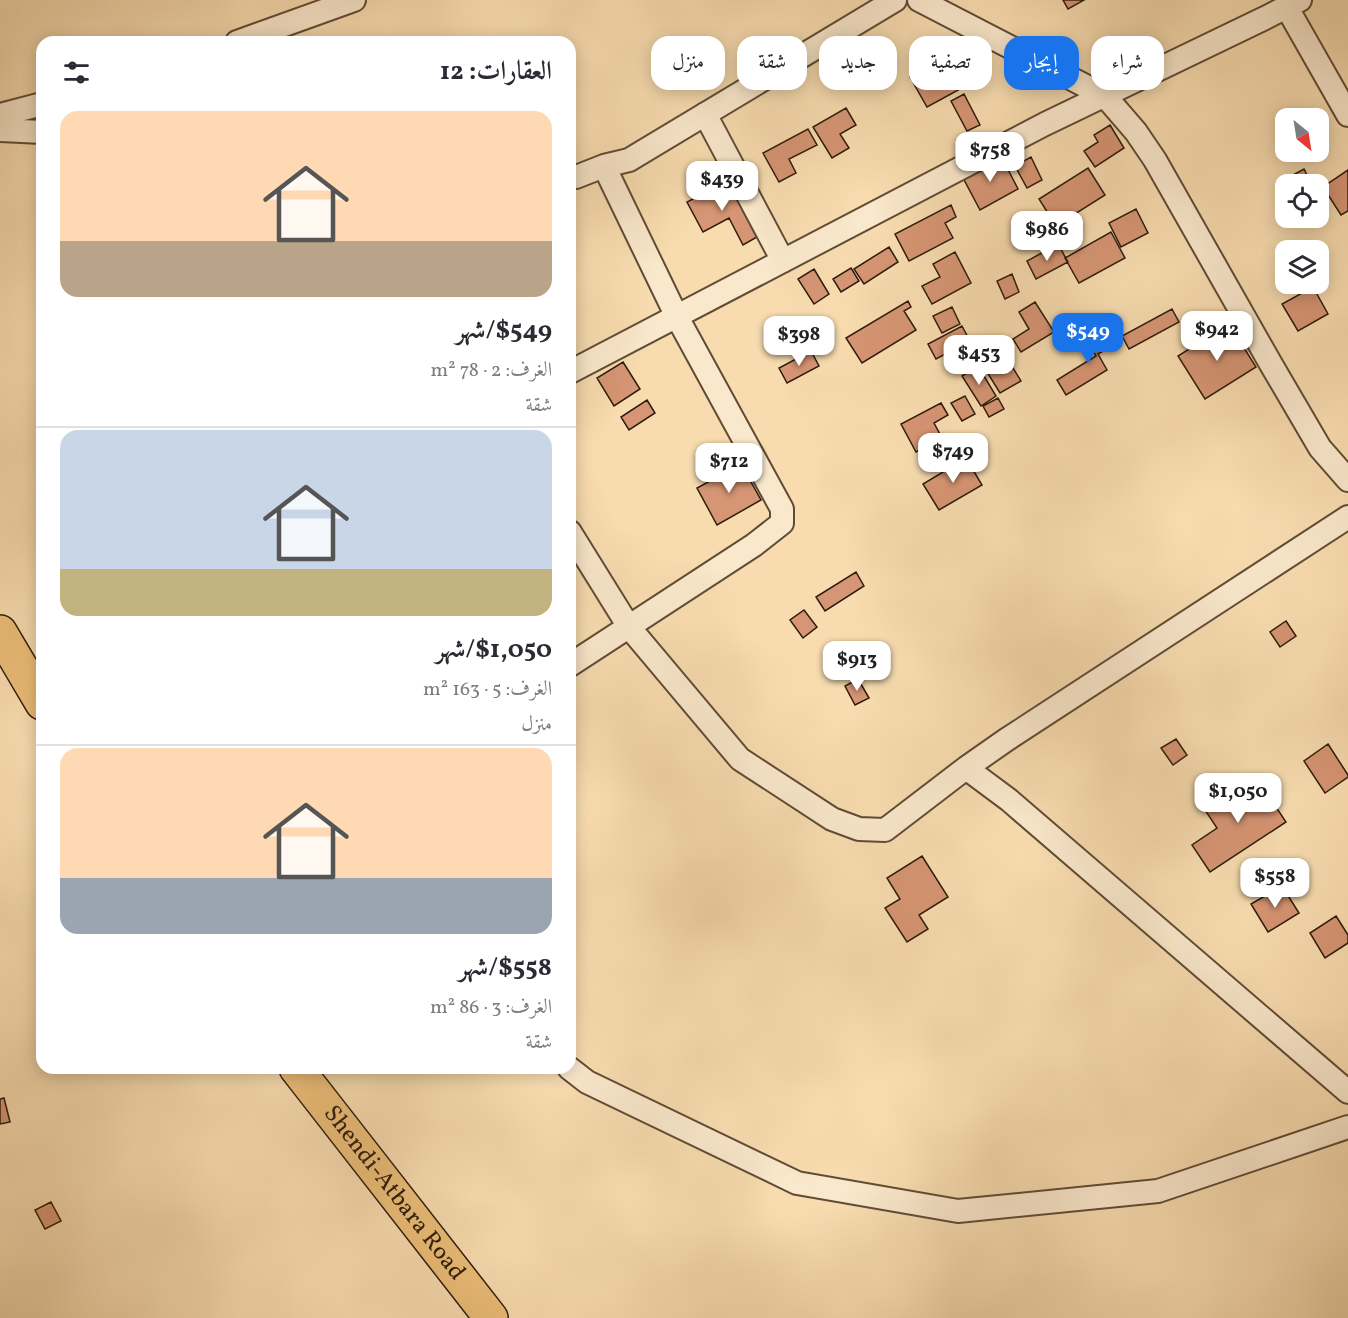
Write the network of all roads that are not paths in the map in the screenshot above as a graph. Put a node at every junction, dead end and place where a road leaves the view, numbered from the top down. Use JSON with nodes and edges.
{"nodes":[{"id":1,"x":354,"y":0,"type":"edge"},
{"id":2,"x":895,"y":0,"type":"edge"},
{"id":3,"x":919,"y":0,"type":"edge"},
{"id":4,"x":1293,"y":3,"type":"edge"},
{"id":5,"x":1260,"y":9,"type":"edge"},
{"id":6,"x":254,"y":36,"type":"edge"},
{"id":7,"x":1104,"y":96,"type":"junction"},
{"id":8,"x":36,"y":106,"type":"edge"},
{"id":9,"x":705,"y":114,"type":"junction"},
{"id":10,"x":0,"y":115,"type":"edge"},
{"id":11,"x":1348,"y":116,"type":"edge"},
{"id":12,"x":0,"y":130,"type":"edge"},
{"id":13,"x":36,"y":132,"type":"edge"},
{"id":14,"x":603,"y":166,"type":"junction"},
{"id":15,"x":576,"y":177,"type":"edge"},
{"id":16,"x":783,"y":261,"type":"junction"},
{"id":17,"x":677,"y":317,"type":"junction"},
{"id":18,"x":576,"y":369,"type":"edge"},
{"id":19,"x":1346,"y":476,"type":"edge"},
{"id":20,"x":1348,"y":517,"type":"edge"},
{"id":21,"x":576,"y":542,"type":"edge"},
{"id":22,"x":629,"y":627,"type":"junction"},
{"id":23,"x":0,"y":632,"type":"edge"},
{"id":24,"x":576,"y":661,"type":"edge"},
{"id":25,"x":36,"y":692,"type":"edge"},
{"id":26,"x":966,"y":768,"type":"junction"},
{"id":27,"x":576,"y":1073,"type":"edge"},
{"id":28,"x":301,"y":1074,"type":"edge"},
{"id":29,"x":1348,"y":1092,"type":"edge"},
{"id":30,"x":1348,"y":1127,"type":"edge"},
{"id":31,"x":491,"y":1318,"type":"edge"}],
"edges":[{"from":1,"to":6,"type":"street"},
{"from":2,"to":9,"type":"street"},
{"from":3,"to":7,"type":"street"},
{"from":4,"to":5,"type":"street"},
{"from":4,"to":11,"type":"street"},
{"from":5,"to":7,"type":"street"},
{"from":7,"to":16,"type":"street"},
{"from":7,"to":19,"type":"street"},
{"from":8,"to":10,"type":"street"},
{"from":9,"to":14,"type":"street"},
{"from":9,"to":16,"type":"street"},
{"from":12,"to":13,"type":"street"},
{"from":14,"to":15,"type":"street"},
{"from":14,"to":17,"type":"street"},
{"from":16,"to":17,"type":"street"},
{"from":17,"to":18,"type":"street"},
{"from":17,"to":22,"type":"street"},
{"from":20,"to":26,"type":"street"},
{"from":21,"to":22,"type":"street"},
{"from":22,"to":24,"type":"street"},
{"from":22,"to":26,"type":"street"},
{"from":23,"to":25,"type":"highway"},
{"from":26,"to":29,"type":"street"},
{"from":27,"to":30,"type":"street"},
{"from":28,"to":31,"type":"highway","name":"Shendi-Atbara Road"}]}
